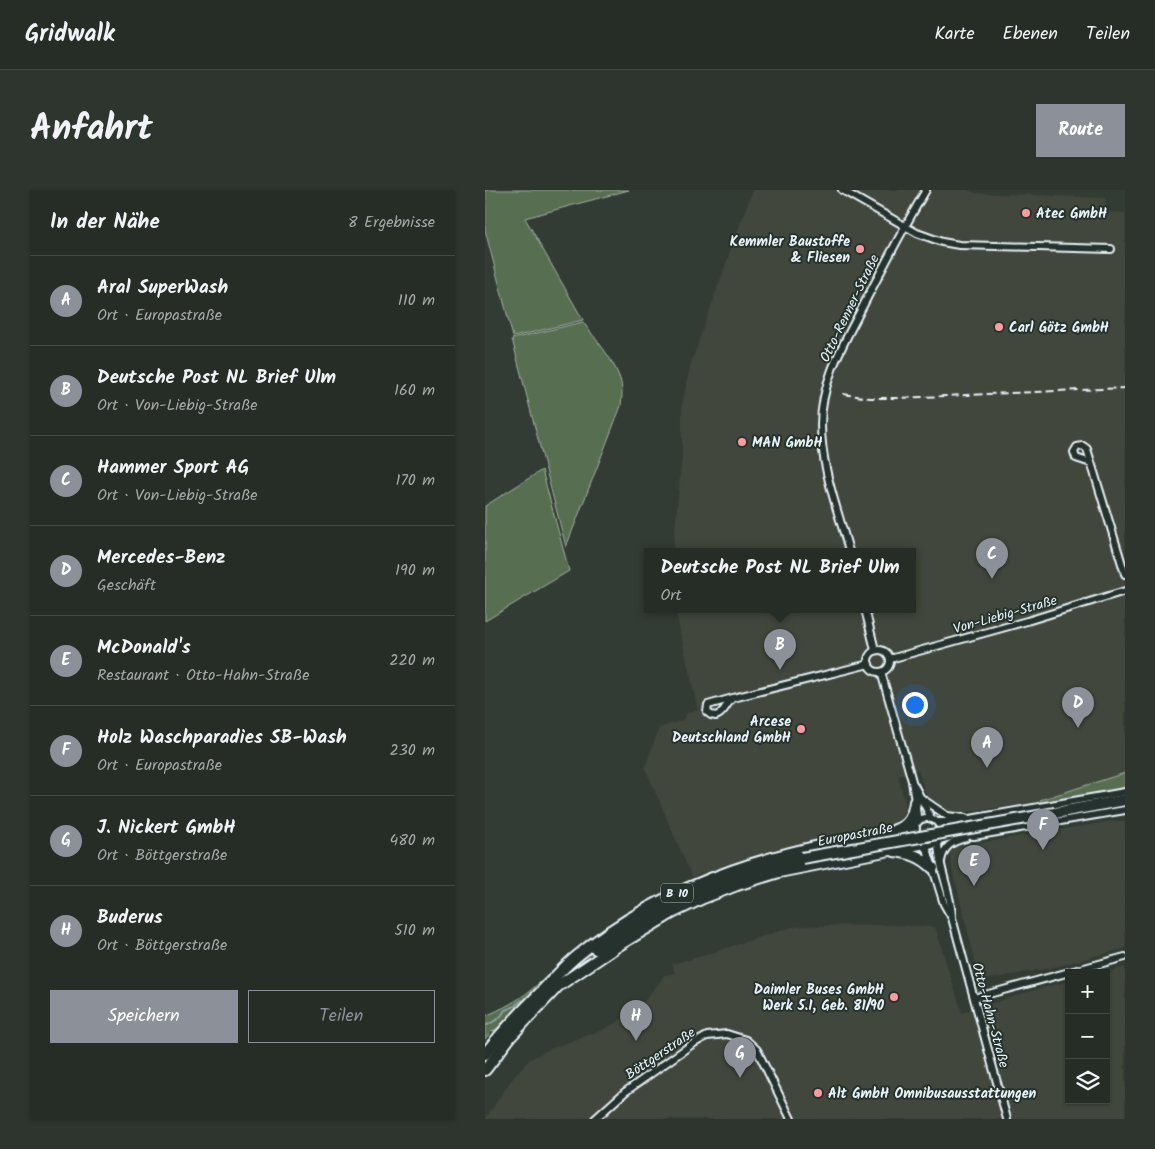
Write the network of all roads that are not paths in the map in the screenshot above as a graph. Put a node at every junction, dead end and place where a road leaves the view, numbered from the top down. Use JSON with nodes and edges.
{"nodes":[{"id":1,"x":842,"y":190,"type":"edge"},
{"id":2,"x":926,"y":190,"type":"edge"},
{"id":3,"x":905,"y":225,"type":"junction"},
{"id":4,"x":1111,"y":249,"type":"dead end"},
{"id":5,"x":1091,"y":463,"type":"dead end"},
{"id":6,"x":848,"y":548,"type":"edge"},
{"id":7,"x":1125,"y":574,"type":"edge"},
{"id":8,"x":1125,"y":591,"type":"edge"},
{"id":9,"x":866,"y":613,"type":"edge"},
{"id":10,"x":875,"y":650,"type":"junction"},
{"id":11,"x":890,"y":659,"type":"junction"},
{"id":12,"x":869,"y":664,"type":"junction"},
{"id":13,"x":881,"y":672,"type":"junction"},
{"id":14,"x":733,"y":698,"type":"dead end"},
{"id":15,"x":1125,"y":792,"type":"edge"},
{"id":16,"x":918,"y":800,"type":"junction"},
{"id":17,"x":1125,"y":800,"type":"edge"},
{"id":18,"x":1125,"y":810,"type":"edge"},
{"id":19,"x":931,"y":818,"type":"junction"},
{"id":20,"x":971,"y":819,"type":"junction"},
{"id":21,"x":938,"y":822,"type":"junction"},
{"id":22,"x":916,"y":825,"type":"junction"},
{"id":23,"x":879,"y":834,"type":"junction"},
{"id":24,"x":974,"y":836,"type":"junction"},
{"id":25,"x":939,"y":841,"type":"junction"},
{"id":26,"x":922,"y":845,"type":"junction"},
{"id":27,"x":886,"y":850,"type":"junction"},
{"id":28,"x":937,"y":866,"type":"junction"},
{"id":29,"x":1125,"y":957,"type":"edge"},
{"id":30,"x":555,"y":983,"type":"junction"},
{"id":31,"x":974,"y":998,"type":"junction"},
{"id":32,"x":485,"y":1054,"type":"edge"},
{"id":33,"x":485,"y":1070,"type":"edge"},
{"id":34,"x":595,"y":1119,"type":"edge"},
{"id":35,"x":791,"y":1119,"type":"edge"},
{"id":36,"x":1007,"y":1119,"type":"edge"}],
"edges":[{"from":1,"to":3,"type":"street"},
{"from":2,"to":3,"type":"street","name":"Otto-Renner-Straße"},
{"from":3,"to":4,"type":"street"},
{"from":3,"to":6,"type":"street","name":"Otto-Renner-Straße"},
{"from":5,"to":7,"type":"street"},
{"from":8,"to":11,"type":"street","name":"Von-Liebig-Straße"},
{"from":9,"to":10,"type":"street"},
{"from":10,"to":11,"type":"street"},
{"from":10,"to":12,"type":"street"},
{"from":11,"to":13,"type":"street"},
{"from":12,"to":13,"type":"street"},
{"from":12,"to":14,"type":"street"},
{"from":13,"to":16,"type":"street"},
{"from":15,"to":20,"type":"street"},
{"from":16,"to":19,"type":"street"},
{"from":16,"to":20,"type":"street"},
{"from":16,"to":22,"type":"street"},
{"from":16,"to":23,"type":"highway","number":"B 10"},
{"from":17,"to":30,"type":"highway","name":"Europastraße","number":"B 10","bridge":true},
{"from":18,"to":24,"type":"street"},
{"from":19,"to":21,"type":"street"},
{"from":19,"to":22,"type":"street"},
{"from":20,"to":21,"type":"street"},
{"from":21,"to":25,"type":"street"},
{"from":22,"to":23,"type":"highway","number":"B 10"},
{"from":22,"to":26,"type":"street"},
{"from":23,"to":30,"type":"highway","number":"B 10"},
{"from":24,"to":25,"type":"street"},
{"from":24,"to":28,"type":"street"},
{"from":25,"to":26,"type":"street"},
{"from":25,"to":28,"type":"street","name":"Otto-Hahn-Straße"},
{"from":26,"to":27,"type":"highway"},
{"from":26,"to":28,"type":"street","name":"Otto-Hahn-Straße"},
{"from":27,"to":28,"type":"highway"},
{"from":27,"to":30,"type":"highway"},
{"from":28,"to":31,"type":"street","name":"Otto-Hahn-Straße"},
{"from":29,"to":31,"type":"street"},
{"from":30,"to":32,"type":"highway","number":"B 10"},
{"from":30,"to":33,"type":"highway","number":"B 10"},
{"from":31,"to":36,"type":"street","name":"Otto-Hahn-Straße"},
{"from":34,"to":35,"type":"street","name":"Böttgerstraße"}]}
